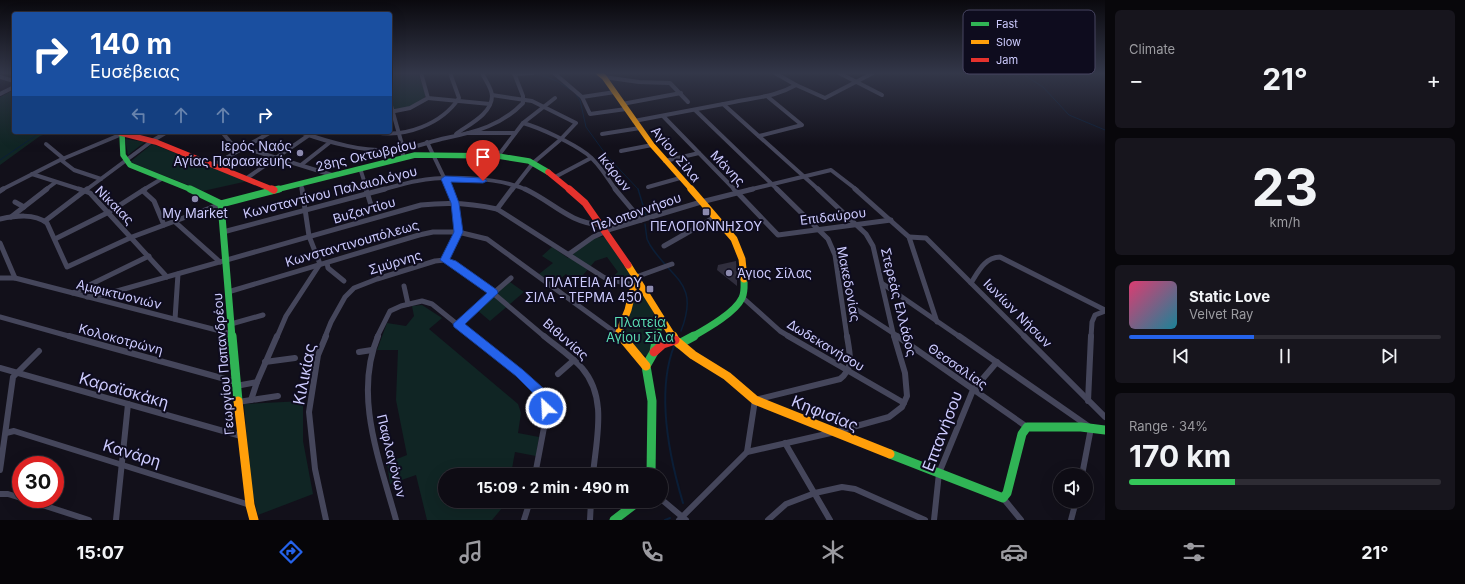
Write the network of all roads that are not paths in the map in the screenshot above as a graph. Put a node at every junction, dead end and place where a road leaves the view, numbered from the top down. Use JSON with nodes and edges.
{"nodes":[{"id":1,"x":459,"y":97,"type":"edge"},
{"id":2,"x":491,"y":97,"type":"edge"},
{"id":3,"x":510,"y":97,"type":"edge"},
{"id":4,"x":582,"y":97,"type":"edge"},
{"id":5,"x":618,"y":97,"type":"edge"},
{"id":6,"x":662,"y":97,"type":"edge"},
{"id":7,"x":684,"y":97,"type":"edge"},
{"id":8,"x":764,"y":97,"type":"edge"},
{"id":9,"x":768,"y":97,"type":"edge"},
{"id":10,"x":428,"y":98,"type":"joint"},
{"id":11,"x":555,"y":98,"type":"dead end"},
{"id":12,"x":524,"y":99,"type":"junction"},
{"id":13,"x":458,"y":101,"type":"junction"},
{"id":14,"x":688,"y":102,"type":"dead end"},
{"id":15,"x":490,"y":104,"type":"junction"},
{"id":16,"x":723,"y":104,"type":"junction"},
{"id":17,"x":544,"y":106,"type":"junction"},
{"id":18,"x":624,"y":106,"type":"junction"},
{"id":19,"x":695,"y":110,"type":"junction"},
{"id":20,"x":392,"y":112,"type":"edge"},
{"id":21,"x":392,"y":114,"type":"edge"},
{"id":22,"x":663,"y":116,"type":"junction"},
{"id":23,"x":634,"y":121,"type":"junction"},
{"id":24,"x":523,"y":123,"type":"junction"},
{"id":25,"x":640,"y":128,"type":"junction"},
{"id":26,"x":465,"y":133,"type":"junction"},
{"id":27,"x":515,"y":133,"type":"junction"},
{"id":28,"x":119,"y":134,"type":"edge"},
{"id":29,"x":122,"y":134,"type":"edge"},
{"id":30,"x":126,"y":134,"type":"edge"},
{"id":31,"x":164,"y":134,"type":"edge"},
{"id":32,"x":224,"y":134,"type":"edge"},
{"id":33,"x":267,"y":134,"type":"edge"},
{"id":34,"x":306,"y":134,"type":"edge"},
{"id":35,"x":392,"y":134,"type":"edge"},
{"id":36,"x":400,"y":134,"type":"junction"},
{"id":37,"x":602,"y":134,"type":"dead end"},
{"id":38,"x":309,"y":135,"type":"junction"},
{"id":39,"x":453,"y":136,"type":"junction"},
{"id":40,"x":759,"y":136,"type":"junction"},
{"id":41,"x":560,"y":140,"type":"junction"},
{"id":42,"x":152,"y":141,"type":"junction"},
{"id":43,"x":427,"y":142,"type":"junction"},
{"id":44,"x":329,"y":143,"type":"junction"},
{"id":45,"x":46,"y":144,"type":"dead end"},
{"id":46,"x":652,"y":145,"type":"junction"},
{"id":47,"x":242,"y":147,"type":"junction"},
{"id":48,"x":404,"y":148,"type":"junction"},
{"id":49,"x":621,"y":151,"type":"dead end"},
{"id":50,"x":699,"y":153,"type":"junction"},
{"id":51,"x":433,"y":154,"type":"junction"},
{"id":52,"x":407,"y":156,"type":"junction"},
{"id":53,"x":498,"y":156,"type":"junction"},
{"id":54,"x":274,"y":158,"type":"junction"},
{"id":55,"x":591,"y":158,"type":"junction"},
{"id":56,"x":62,"y":160,"type":"junction"},
{"id":57,"x":126,"y":161,"type":"junction"},
{"id":58,"x":665,"y":161,"type":"junction"},
{"id":59,"x":533,"y":163,"type":"junction"},
{"id":60,"x":214,"y":165,"type":"junction"},
{"id":61,"x":301,"y":165,"type":"junction"},
{"id":62,"x":360,"y":168,"type":"junction"},
{"id":63,"x":32,"y":174,"type":"junction"},
{"id":64,"x":332,"y":175,"type":"junction"},
{"id":65,"x":555,"y":177,"type":"junction"},
{"id":66,"x":803,"y":177,"type":"junction"},
{"id":67,"x":163,"y":178,"type":"junction"},
{"id":68,"x":247,"y":178,"type":"junction"},
{"id":69,"x":680,"y":178,"type":"junction"},
{"id":70,"x":101,"y":179,"type":"junction"},
{"id":71,"x":445,"y":179,"type":"junction"},
{"id":72,"x":56,"y":182,"type":"junction"},
{"id":73,"x":301,"y":183,"type":"junction"},
{"id":74,"x":771,"y":184,"type":"junction"},
{"id":75,"x":264,"y":186,"type":"junction"},
{"id":76,"x":515,"y":186,"type":"junction"},
{"id":77,"x":648,"y":187,"type":"dead end"},
{"id":78,"x":274,"y":190,"type":"junction"},
{"id":79,"x":143,"y":191,"type":"junction"},
{"id":80,"x":0,"y":192,"type":"edge"},
{"id":81,"x":85,"y":192,"type":"junction"},
{"id":82,"x":737,"y":193,"type":"junction"},
{"id":83,"x":258,"y":194,"type":"junction"},
{"id":84,"x":368,"y":194,"type":"junction"},
{"id":85,"x":15,"y":202,"type":"dead end"},
{"id":86,"x":701,"y":202,"type":"junction"},
{"id":87,"x":455,"y":203,"type":"junction"},
{"id":88,"x":221,"y":204,"type":"junction"},
{"id":89,"x":372,"y":205,"type":"dead end"},
{"id":90,"x":24,"y":207,"type":"junction"},
{"id":91,"x":497,"y":209,"type":"junction"},
{"id":92,"x":305,"y":210,"type":"junction"},
{"id":93,"x":109,"y":212,"type":"junction"},
{"id":94,"x":11,"y":217,"type":"junction"},
{"id":95,"x":715,"y":217,"type":"junction"},
{"id":96,"x":0,"y":220,"type":"edge"},
{"id":97,"x":641,"y":220,"type":"junction"},
{"id":98,"x":891,"y":220,"type":"junction"},
{"id":99,"x":45,"y":221,"type":"junction"},
{"id":100,"x":174,"y":221,"type":"junction"},
{"id":101,"x":856,"y":224,"type":"junction"},
{"id":102,"x":164,"y":225,"type":"junction"},
{"id":103,"x":603,"y":229,"type":"junction"},
{"id":104,"x":819,"y":229,"type":"junction"},
{"id":105,"x":223,"y":232,"type":"junction"},
{"id":106,"x":458,"y":232,"type":"junction"},
{"id":107,"x":778,"y":235,"type":"joint"},
{"id":108,"x":309,"y":236,"type":"junction"},
{"id":109,"x":132,"y":237,"type":"junction"},
{"id":110,"x":909,"y":237,"type":"junction"},
{"id":111,"x":55,"y":239,"type":"junction"},
{"id":112,"x":0,"y":243,"type":"edge"},
{"id":113,"x":664,"y":246,"type":"dead end"},
{"id":114,"x":570,"y":254,"type":"junction"},
{"id":115,"x":149,"y":256,"type":"junction"},
{"id":116,"x":445,"y":260,"type":"junction"},
{"id":117,"x":223,"y":261,"type":"junction"},
{"id":118,"x":327,"y":263,"type":"junction"},
{"id":119,"x":320,"y":264,"type":"junction"},
{"id":120,"x":672,"y":264,"type":"dead end"},
{"id":121,"x":178,"y":274,"type":"junction"},
{"id":122,"x":167,"y":277,"type":"junction"},
{"id":123,"x":636,"y":277,"type":"junction"},
{"id":124,"x":0,"y":278,"type":"edge"},
{"id":125,"x":15,"y":278,"type":"junction"},
{"id":126,"x":511,"y":278,"type":"dead end"},
{"id":127,"x":344,"y":281,"type":"dead end"},
{"id":128,"x":971,"y":283,"type":"junction"},
{"id":129,"x":883,"y":284,"type":"junction"},
{"id":130,"x":633,"y":285,"type":"junction"},
{"id":131,"x":404,"y":286,"type":"dead end"},
{"id":132,"x":354,"y":288,"type":"joint"},
{"id":133,"x":228,"y":292,"type":"junction"},
{"id":134,"x":493,"y":293,"type":"junction"},
{"id":135,"x":73,"y":294,"type":"junction"},
{"id":136,"x":87,"y":297,"type":"junction"},
{"id":137,"x":742,"y":297,"type":"junction"},
{"id":138,"x":408,"y":304,"type":"junction"},
{"id":139,"x":856,"y":309,"type":"dead end"},
{"id":140,"x":1105,"y":311,"type":"edge"},
{"id":141,"x":263,"y":315,"type":"dead end"},
{"id":142,"x":0,"y":317,"type":"edge"},
{"id":143,"x":660,"y":317,"type":"junction"},
{"id":144,"x":175,"y":320,"type":"junction"},
{"id":145,"x":937,"y":322,"type":"junction"},
{"id":146,"x":231,"y":324,"type":"junction"},
{"id":147,"x":458,"y":324,"type":"junction"},
{"id":148,"x":893,"y":333,"type":"junction"},
{"id":149,"x":232,"y":334,"type":"junction"},
{"id":150,"x":620,"y":336,"type":"junction"},
{"id":151,"x":677,"y":342,"type":"junction"},
{"id":152,"x":372,"y":350,"type":"junction"},
{"id":153,"x":39,"y":351,"type":"dead end"},
{"id":154,"x":359,"y":352,"type":"dead end"},
{"id":155,"x":654,"y":352,"type":"junction"},
{"id":156,"x":295,"y":358,"type":"dead end"},
{"id":157,"x":574,"y":360,"type":"junction"},
{"id":158,"x":265,"y":362,"type":"junction"},
{"id":159,"x":997,"y":362,"type":"junction"},
{"id":160,"x":646,"y":366,"type":"junction"},
{"id":161,"x":0,"y":368,"type":"edge"},
{"id":162,"x":849,"y":371,"type":"junction"},
{"id":163,"x":18,"y":372,"type":"junction"},
{"id":164,"x":558,"y":374,"type":"dead end"},
{"id":165,"x":257,"y":382,"type":"junction"},
{"id":166,"x":236,"y":384,"type":"junction"},
{"id":167,"x":973,"y":390,"type":"junction"},
{"id":168,"x":278,"y":396,"type":"dead end"},
{"id":169,"x":251,"y":400,"type":"junction"},
{"id":170,"x":755,"y":400,"type":"junction"},
{"id":171,"x":1088,"y":401,"type":"junction"},
{"id":172,"x":238,"y":402,"type":"junction"},
{"id":173,"x":904,"y":403,"type":"junction"},
{"id":174,"x":128,"y":404,"type":"junction"},
{"id":175,"x":1105,"y":417,"type":"edge"},
{"id":176,"x":1027,"y":427,"type":"junction"},
{"id":177,"x":1091,"y":428,"type":"junction"},
{"id":178,"x":1105,"y":430,"type":"edge"},
{"id":179,"x":835,"y":432,"type":"junction"},
{"id":180,"x":6,"y":433,"type":"junction"},
{"id":181,"x":241,"y":436,"type":"junction"},
{"id":182,"x":785,"y":443,"type":"junction"},
{"id":183,"x":747,"y":452,"type":"junction"},
{"id":184,"x":122,"y":464,"type":"junction"},
{"id":185,"x":536,"y":468,"type":"edge"},
{"id":186,"x":594,"y":468,"type":"edge"},
{"id":187,"x":651,"y":468,"type":"edge"},
{"id":188,"x":1083,"y":468,"type":"edge"},
{"id":189,"x":0,"y":470,"type":"edge"},
{"id":190,"x":939,"y":474,"type":"junction"},
{"id":191,"x":815,"y":493,"type":"junction"},
{"id":192,"x":0,"y":494,"type":"edge"},
{"id":193,"x":12,"y":495,"type":"edge"},
{"id":194,"x":1003,"y":498,"type":"junction"},
{"id":195,"x":250,"y":505,"type":"junction"},
{"id":196,"x":668,"y":506,"type":"edge"},
{"id":197,"x":52,"y":508,"type":"edge"},
{"id":198,"x":528,"y":508,"type":"edge"},
{"id":199,"x":591,"y":508,"type":"edge"},
{"id":200,"x":630,"y":508,"type":"edge"},
{"id":201,"x":1074,"y":508,"type":"edge"},
{"id":202,"x":682,"y":519,"type":"edge"},
{"id":203,"x":89,"y":520,"type":"edge"},
{"id":204,"x":116,"y":520,"type":"edge"},
{"id":205,"x":254,"y":520,"type":"edge"},
{"id":206,"x":326,"y":520,"type":"edge"},
{"id":207,"x":396,"y":520,"type":"edge"},
{"id":208,"x":524,"y":520,"type":"edge"},
{"id":209,"x":590,"y":520,"type":"edge"},
{"id":210,"x":614,"y":520,"type":"edge"},
{"id":211,"x":768,"y":520,"type":"edge"},
{"id":212,"x":830,"y":520,"type":"edge"},
{"id":213,"x":925,"y":520,"type":"edge"},
{"id":214,"x":934,"y":520,"type":"edge"},
{"id":215,"x":1021,"y":520,"type":"edge"},
{"id":216,"x":1071,"y":520,"type":"edge"}],
"edges":[{"from":1,"to":13,"type":"street"},
{"from":2,"to":15,"type":"street"},
{"from":3,"to":12,"type":"street"},
{"from":4,"to":18,"type":"street"},
{"from":5,"to":18,"type":"street","name":"Αγίου Σίλα"},
{"from":6,"to":18,"type":"street"},
{"from":7,"to":14,"type":"street"},
{"from":8,"to":16,"type":"street"},
{"from":9,"to":40,"type":"street"},
{"from":10,"to":13,"type":"street"},
{"from":10,"to":20,"type":"street"},
{"from":11,"to":17,"type":"street"},
{"from":12,"to":17,"type":"street"},
{"from":12,"to":26,"type":"street"},
{"from":13,"to":15,"type":"street"},
{"from":13,"to":36,"type":"street"},
{"from":15,"to":39,"type":"street"},
{"from":16,"to":19,"type":"street"},
{"from":16,"to":40,"type":"street","name":"Στερεάς Ελλάδος"},
{"from":17,"to":24,"type":"street"},
{"from":17,"to":41,"type":"street"},
{"from":18,"to":23,"type":"street","name":"Αγίου Σίλα"},
{"from":19,"to":22,"type":"street"},
{"from":19,"to":74,"type":"street","name":"Μακεδονίας"},
{"from":21,"to":36,"type":"street"},
{"from":22,"to":23,"type":"street"},
{"from":22,"to":50,"type":"street","name":"Μάνης"},
{"from":23,"to":25,"type":"street","name":"Αγίου Σίλα"},
{"from":24,"to":27,"type":"street"},
{"from":24,"to":41,"type":"street","name":"Ικάρων"},
{"from":25,"to":37,"type":"street"},
{"from":25,"to":46,"type":"street","name":"Αγίου Σίλα"},
{"from":26,"to":27,"type":"street"},
{"from":26,"to":39,"type":"street"},
{"from":27,"to":53,"type":"street"},
{"from":28,"to":56,"type":"street"},
{"from":29,"to":57,"type":"street"},
{"from":30,"to":42,"type":"street"},
{"from":31,"to":42,"type":"street"},
{"from":32,"to":47,"type":"street"},
{"from":33,"to":47,"type":"street"},
{"from":34,"to":38,"type":"street"},
{"from":35,"to":36,"type":"street"},
{"from":36,"to":48,"type":"street"},
{"from":38,"to":44,"type":"street"},
{"from":38,"to":54,"type":"street"},
{"from":39,"to":43,"type":"street"},
{"from":40,"to":66,"type":"street","name":"Στερεάς Ελλάδος"},
{"from":41,"to":55,"type":"street","name":"Ικάρων"},
{"from":41,"to":59,"type":"street"},
{"from":42,"to":57,"type":"street"},
{"from":42,"to":60,"type":"street"},
{"from":43,"to":48,"type":"street"},
{"from":43,"to":51,"type":"street"},
{"from":44,"to":48,"type":"street"},
{"from":44,"to":61,"type":"street"},
{"from":45,"to":56,"type":"street"},
{"from":46,"to":49,"type":"street"},
{"from":46,"to":58,"type":"street","name":"Αγίου Σίλα"},
{"from":47,"to":54,"type":"street"},
{"from":47,"to":60,"type":"street"},
{"from":48,"to":52,"type":"street"},
{"from":48,"to":52,"type":"street"},
{"from":50,"to":58,"type":"street"},
{"from":50,"to":82,"type":"street","name":"Μάνης"},
{"from":51,"to":52,"type":"street","name":"28ης Οκτωβρίου"},
{"from":51,"to":53,"type":"street","name":"28ης Οκτωβρίου"},
{"from":51,"to":71,"type":"street"},
{"from":52,"to":62,"type":"street","name":"28ης Οκτωβρίου"},
{"from":53,"to":59,"type":"street","name":"28ης Οκτωβρίου"},
{"from":54,"to":61,"type":"street"},
{"from":54,"to":68,"type":"street"},
{"from":55,"to":65,"type":"street"},
{"from":55,"to":97,"type":"street","name":"Ικάρων"},
{"from":56,"to":63,"type":"street"},
{"from":56,"to":70,"type":"street"},
{"from":57,"to":67,"type":"street"},
{"from":57,"to":70,"type":"street"},
{"from":58,"to":69,"type":"street","name":"Αγίου Σίλα"},
{"from":59,"to":65,"type":"street","name":"28ης Οκτωβρίου"},
{"from":59,"to":76,"type":"street"},
{"from":60,"to":68,"type":"street"},
{"from":61,"to":64,"type":"street"},
{"from":62,"to":64,"type":"street","name":"28ης Οκτωβρίου"},
{"from":62,"to":84,"type":"street"},
{"from":63,"to":72,"type":"street","name":"Νίκαιας"},
{"from":63,"to":80,"type":"street"},
{"from":64,"to":73,"type":"street","name":"28ης Οκτωβρίου"},
{"from":65,"to":103,"type":"street","name":"28ης Οκτωβρίου"},
{"from":66,"to":74,"type":"street","name":"Πελοποννήσου"},
{"from":66,"to":98,"type":"street","name":"Πελοποννήσου"},
{"from":66,"to":101,"type":"street","name":"Στερεάς Ελλάδος"},
{"from":67,"to":79,"type":"street"},
{"from":67,"to":88,"type":"street"},
{"from":68,"to":75,"type":"street"},
{"from":69,"to":77,"type":"street"},
{"from":69,"to":86,"type":"street","name":"Αγίου Σίλα"},
{"from":70,"to":81,"type":"street"},
{"from":71,"to":76,"type":"street","name":"Κωνσταντίνου Παλαιολόγου"},
{"from":71,"to":84,"type":"street","name":"Κωνσταντίνου Παλαιολόγου"},
{"from":71,"to":87,"type":"street"},
{"from":72,"to":81,"type":"street","name":"Νίκαιας"},
{"from":72,"to":90,"type":"street"},
{"from":73,"to":78,"type":"street","name":"28ης Οκτωβρίου"},
{"from":73,"to":92,"type":"street"},
{"from":74,"to":82,"type":"street","name":"Πελοποννήσου"},
{"from":74,"to":104,"type":"street","name":"Μακεδονίας"},
{"from":75,"to":78,"type":"street"},
{"from":75,"to":83,"type":"street"},
{"from":76,"to":91,"type":"street"},
{"from":76,"to":103,"type":"street","name":"Κωνσταντίνου Παλαιολόγου"},
{"from":78,"to":83,"type":"street","name":"28ης Οκτωβρίου"},
{"from":79,"to":93,"type":"street"},
{"from":79,"to":102,"type":"street"},
{"from":81,"to":93,"type":"street","name":"Νίκαιας"},
{"from":81,"to":99,"type":"street"},
{"from":82,"to":86,"type":"street","name":"Πελοποννήσου"},
{"from":82,"to":107,"type":"street","name":"Μάνης"},
{"from":83,"to":88,"type":"street","name":"28ης Οκτωβρίου"},
{"from":84,"to":89,"type":"street"},
{"from":84,"to":92,"type":"street","name":"Κωνσταντίνου Παλαιολόγου"},
{"from":85,"to":90,"type":"street"},
{"from":86,"to":95,"type":"street","name":"Αγίου Σίλα"},
{"from":86,"to":97,"type":"street","name":"Πελοποννήσου"},
{"from":87,"to":91,"type":"street","name":"Βυζαντίου"},
{"from":87,"to":106,"type":"street"},
{"from":87,"to":108,"type":"street","name":"Βυζαντίου"},
{"from":88,"to":100,"type":"street"},
{"from":88,"to":105,"type":"street","name":"Γεωργίου Παπανδρέου"},
{"from":90,"to":94,"type":"street"},
{"from":91,"to":114,"type":"street","name":"Βυζαντίου"},
{"from":92,"to":105,"type":"street","name":"Κωνσταντίνου Παλαιολόγου"},
{"from":92,"to":108,"type":"street"},
{"from":93,"to":109,"type":"street","name":"Νίκαιας"},
{"from":93,"to":111,"type":"street"},
{"from":94,"to":96,"type":"street"},
{"from":94,"to":99,"type":"street"},
{"from":95,"to":113,"type":"street"},
{"from":95,"to":137,"type":"street","name":"Αγίου Σίλα"},
{"from":97,"to":103,"type":"street","name":"Πελοποννήσου"},
{"from":98,"to":101,"type":"street","name":"Επιδαύρου"},
{"from":98,"to":110,"type":"street"},
{"from":99,"to":111,"type":"street"},
{"from":100,"to":102,"type":"street"},
{"from":100,"to":117,"type":"street"},
{"from":101,"to":104,"type":"street","name":"Επιδαύρου"},
{"from":101,"to":129,"type":"street","name":"Στερεάς Ελλάδος"},
{"from":102,"to":109,"type":"street"},
{"from":103,"to":114,"type":"street","name":"Πελοποννήσου"},
{"from":103,"to":123,"type":"street","name":"28ης Οκτωβρίου"},
{"from":104,"to":107,"type":"street","name":"Επιδαύρου"},
{"from":104,"to":162,"type":"street","name":"Μακεδονίας"},
{"from":105,"to":117,"type":"street","name":"Γεωργίου Παπανδρέου"},
{"from":106,"to":116,"type":"street"},
{"from":106,"to":118,"type":"street","name":"Κωνσταντινουπόλεως"},
{"from":106,"to":150,"type":"street","name":"Κωνσταντινουπόλεως"},
{"from":108,"to":117,"type":"street","name":"Βυζαντίου"},
{"from":108,"to":119,"type":"street"},
{"from":109,"to":111,"type":"street"},
{"from":109,"to":115,"type":"street","name":"Νίκαιας"},
{"from":110,"to":128,"type":"street","name":"Ιωνίων Νήσων"},
{"from":110,"to":145,"type":"street"},
{"from":112,"to":125,"type":"street"},
{"from":114,"to":130,"type":"street","name":"Βυζαντίου"},
{"from":115,"to":122,"type":"street","name":"Νίκαιας"},
{"from":115,"to":135,"type":"street"},
{"from":116,"to":132,"type":"street","name":"Σμύρνης"},
{"from":116,"to":134,"type":"street","name":"Βιθυνίας"},
{"from":117,"to":121,"type":"street","name":"Βυζαντίου"},
{"from":117,"to":133,"type":"street","name":"Γεωργίου Παπανδρέου"},
{"from":118,"to":119,"type":"street","name":"Κωνσταντινουπόλεως"},
{"from":118,"to":127,"type":"street"},
{"from":119,"to":133,"type":"street","name":"Κωνσταντινουπόλεως"},
{"from":119,"to":158,"type":"street"},
{"from":120,"to":123,"type":"street"},
{"from":121,"to":122,"type":"street","name":"Βυζαντίου"},
{"from":121,"to":144,"type":"street"},
{"from":122,"to":136,"type":"street","name":"Βυζαντίου"},
{"from":123,"to":130,"type":"street"},
{"from":123,"to":143,"type":"street","name":"28ης Οκτωβρίου"},
{"from":124,"to":125,"type":"street","name":"Αμφικτυονιών"},
{"from":125,"to":135,"type":"street","name":"Αμφικτυονιών"},
{"from":126,"to":134,"type":"street"},
{"from":128,"to":140,"type":"street"},
{"from":128,"to":171,"type":"street","name":"Ιωνίων Νήσων"},
{"from":129,"to":145,"type":"street"},
{"from":129,"to":148,"type":"street","name":"Στερεάς Ελλάδος"},
{"from":130,"to":150,"type":"street"},
{"from":131,"to":138,"type":"street"},
{"from":132,"to":206,"type":"street","name":"Κιλικίας"},
{"from":133,"to":146,"type":"street","name":"Γεωργίου Παπανδρέου"},
{"from":134,"to":147,"type":"street"},
{"from":134,"to":157,"type":"street","name":"Βιθυνίας"},
{"from":135,"to":136,"type":"street","name":"Αμφικτυονιών"},
{"from":136,"to":144,"type":"street","name":"Αμφικτυονιών"},
{"from":137,"to":151,"type":"street"},
{"from":137,"to":162,"type":"street","name":"Δωδεκανήσου"},
{"from":138,"to":147,"type":"street","name":"Παφλαγόνων"},
{"from":138,"to":152,"type":"street","name":"Παφλαγόνων"},
{"from":139,"to":148,"type":"street","name":"Θεσσαλίας"},
{"from":140,"to":171,"type":"street"},
{"from":141,"to":146,"type":"street"},
{"from":142,"to":166,"type":"street","name":"Κολοκοτρώνη"},
{"from":143,"to":151,"type":"street","name":"Κηφισίας"},
{"from":143,"to":155,"type":"street"},
{"from":144,"to":149,"type":"street","name":"Αμφικτυονιών"},
{"from":145,"to":159,"type":"street"},
{"from":146,"to":149,"type":"street","name":"Γεωργίου Παπανδρέου"},
{"from":147,"to":185,"type":"street","name":"Παφλαγόνων"},
{"from":148,"to":167,"type":"street","name":"Θεσσαλίας"},
{"from":148,"to":173,"type":"street","name":"Στερεάς Ελλάδος"},
{"from":149,"to":166,"type":"street","name":"Γεωργίου Παπανδρέου"},
{"from":150,"to":160,"type":"street","name":"Κωνσταντινουπόλεως"},
{"from":151,"to":155,"type":"street"},
{"from":151,"to":170,"type":"street","name":"Κηφισίας"},
{"from":152,"to":154,"type":"street"},
{"from":152,"to":207,"type":"street","name":"Παφλαγόνων"},
{"from":153,"to":163,"type":"street"},
{"from":155,"to":160,"type":"street"},
{"from":156,"to":158,"type":"street"},
{"from":157,"to":164,"type":"street"},
{"from":157,"to":186,"type":"street","name":"Βιθυνίας"},
{"from":158,"to":165,"type":"street"},
{"from":159,"to":167,"type":"street","name":"Επτανήσου"},
{"from":159,"to":177,"type":"street"},
{"from":160,"to":187,"type":"street"},
{"from":161,"to":163,"type":"street","name":"Καραϊσκάκη"},
{"from":162,"to":170,"type":"street"},
{"from":162,"to":173,"type":"street","name":"Δωδεκανήσου"},
{"from":163,"to":174,"type":"street","name":"Καραϊσκάκη"},
{"from":163,"to":180,"type":"street"},
{"from":165,"to":166,"type":"street"},
{"from":165,"to":169,"type":"street"},
{"from":166,"to":172,"type":"street","name":"Γεωργίου Παπανδρέου"},
{"from":167,"to":176,"type":"street","name":"Θεσσαλίας"},
{"from":167,"to":190,"type":"street","name":"Επτανήσου"},
{"from":168,"to":169,"type":"street"},
{"from":169,"to":172,"type":"street"},
{"from":170,"to":179,"type":"street","name":"Κηφισίας"},
{"from":170,"to":183,"type":"street"},
{"from":171,"to":175,"type":"street","name":"Ιωνίων Νήσων"},
{"from":172,"to":181,"type":"street","name":"Γεωργίου Παπανδρέου"},
{"from":173,"to":179,"type":"street"},
{"from":174,"to":181,"type":"street","name":"Καραϊσκάκη"},
{"from":174,"to":184,"type":"street"},
{"from":176,"to":177,"type":"street"},
{"from":176,"to":194,"type":"street"},
{"from":177,"to":178,"type":"street"},
{"from":177,"to":188,"type":"street"},
{"from":179,"to":182,"type":"street"},
{"from":179,"to":190,"type":"street","name":"Κηφισίας"},
{"from":180,"to":184,"type":"street","name":"Κανάρη"},
{"from":180,"to":189,"type":"street"},
{"from":181,"to":195,"type":"street","name":"Γεωργίου Παπανδρέου"},
{"from":182,"to":183,"type":"street"},
{"from":182,"to":191,"type":"street"},
{"from":183,"to":202,"type":"street"},
{"from":184,"to":195,"type":"street","name":"Κανάρη"},
{"from":184,"to":204,"type":"street"},
{"from":190,"to":194,"type":"street","name":"Κηφισίας"},
{"from":190,"to":214,"type":"street","name":"Επτανήσου"},
{"from":191,"to":211,"type":"street"},
{"from":191,"to":212,"type":"street"},
{"from":191,"to":213,"type":"street"},
{"from":192,"to":193,"type":"street"},
{"from":194,"to":215,"type":"street"},
{"from":195,"to":205,"type":"street","name":"Γεωργίου Παπανδρέου"},
{"from":196,"to":202,"type":"street"},
{"from":197,"to":203,"type":"street"},
{"from":198,"to":208,"type":"street"},
{"from":199,"to":209,"type":"street"},
{"from":200,"to":210,"type":"street"},
{"from":201,"to":216,"type":"street"}]}
